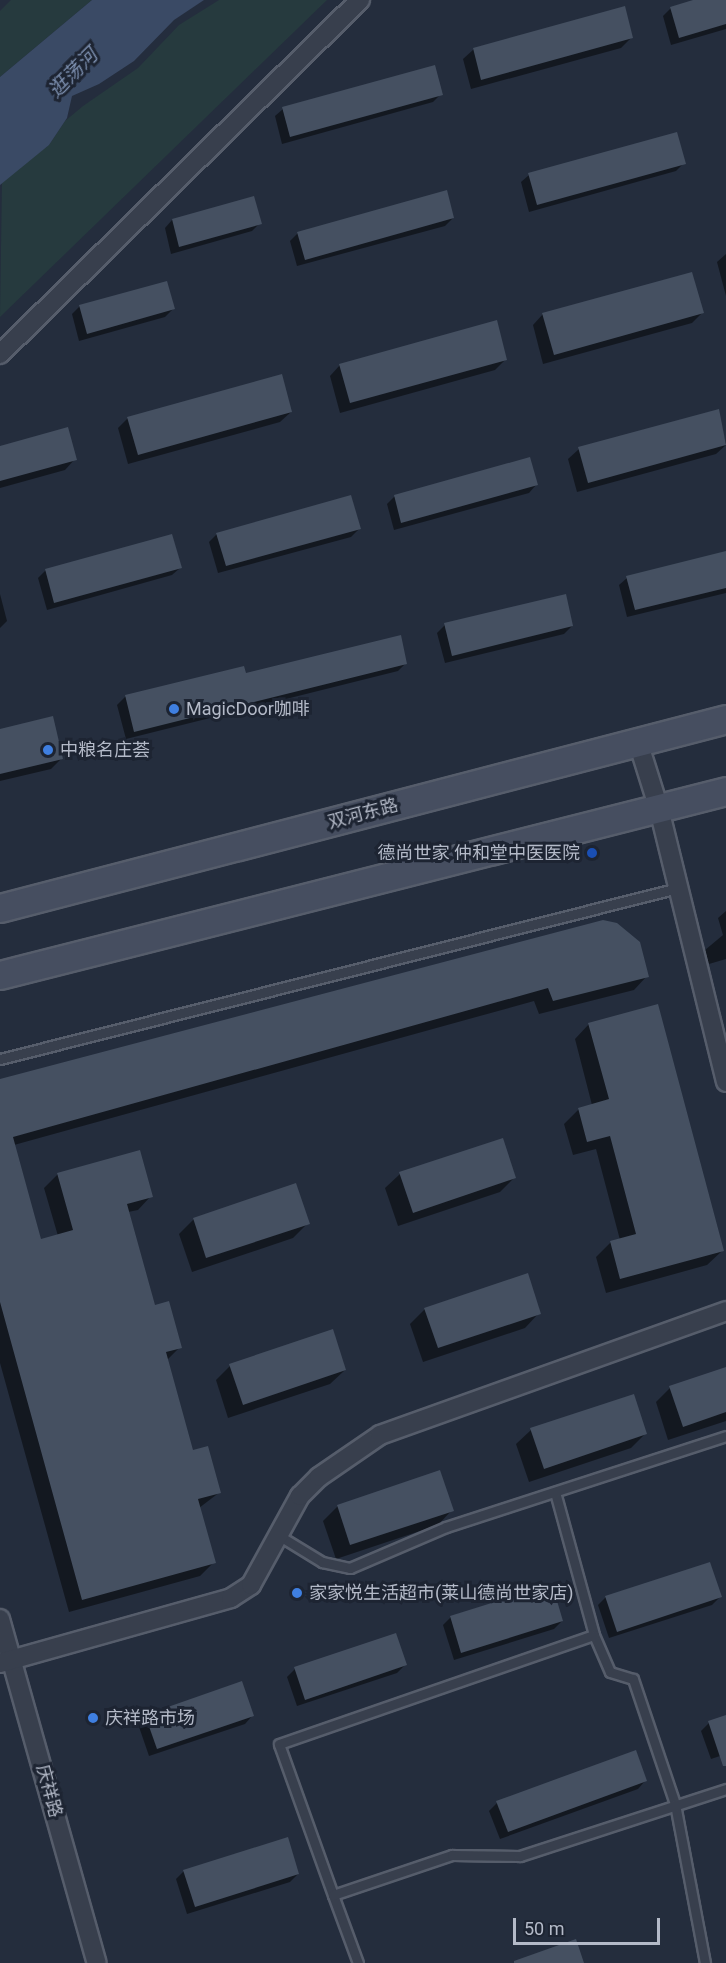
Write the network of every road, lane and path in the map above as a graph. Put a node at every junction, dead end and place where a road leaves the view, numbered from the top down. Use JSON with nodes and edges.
{"nodes":[{"id":1,"x":360,"y":0,"type":"edge"},
{"id":2,"x":0,"y":354,"type":"edge"},
{"id":3,"x":726,"y":719,"type":"edge"},
{"id":4,"x":638,"y":742,"type":"junction"},
{"id":5,"x":726,"y":791,"type":"edge"},
{"id":6,"x":659,"y":809,"type":"junction"},
{"id":7,"x":678,"y":888,"type":"junction"},
{"id":8,"x":0,"y":908,"type":"edge"},
{"id":9,"x":0,"y":975,"type":"edge"},
{"id":10,"x":0,"y":1059,"type":"edge"},
{"id":11,"x":726,"y":1082,"type":"edge"},
{"id":12,"x":726,"y":1311,"type":"edge"},
{"id":13,"x":726,"y":1436,"type":"edge"},
{"id":14,"x":555,"y":1492,"type":"junction"},
{"id":15,"x":278,"y":1535,"type":"junction"},
{"id":16,"x":0,"y":1619,"type":"edge"},
{"id":17,"x":594,"y":1635,"type":"junction"},
{"id":18,"x":6,"y":1662,"type":"edge"},
{"id":19,"x":726,"y":1789,"type":"edge"},
{"id":20,"x":675,"y":1804,"type":"junction"},
{"id":21,"x":333,"y":1894,"type":"junction"},
{"id":22,"x":97,"y":1963,"type":"edge"},
{"id":23,"x":358,"y":1963,"type":"edge"},
{"id":24,"x":705,"y":1963,"type":"edge"}],
"edges":[{"from":1,"to":2,"type":"street"},
{"from":3,"to":4,"type":"street","name":"双河东路"},
{"from":4,"to":6,"type":"street"},
{"from":4,"to":8,"type":"street","name":"双河东路"},
{"from":5,"to":6,"type":"street"},
{"from":6,"to":7,"type":"street"},
{"from":6,"to":9,"type":"street"},
{"from":7,"to":10,"type":"lane"},
{"from":7,"to":11,"type":"street"},
{"from":12,"to":15,"type":"street"},
{"from":13,"to":14,"type":"lane"},
{"from":14,"to":15,"type":"lane"},
{"from":14,"to":17,"type":"lane"},
{"from":15,"to":18,"type":"street"},
{"from":16,"to":18,"type":"street","name":"庆祥路"},
{"from":17,"to":20,"type":"lane"},
{"from":17,"to":21,"type":"lane"},
{"from":18,"to":22,"type":"street","name":"庆祥路"},
{"from":19,"to":20,"type":"lane"},
{"from":20,"to":21,"type":"lane"},
{"from":20,"to":24,"type":"lane"},
{"from":21,"to":23,"type":"lane"}]}
